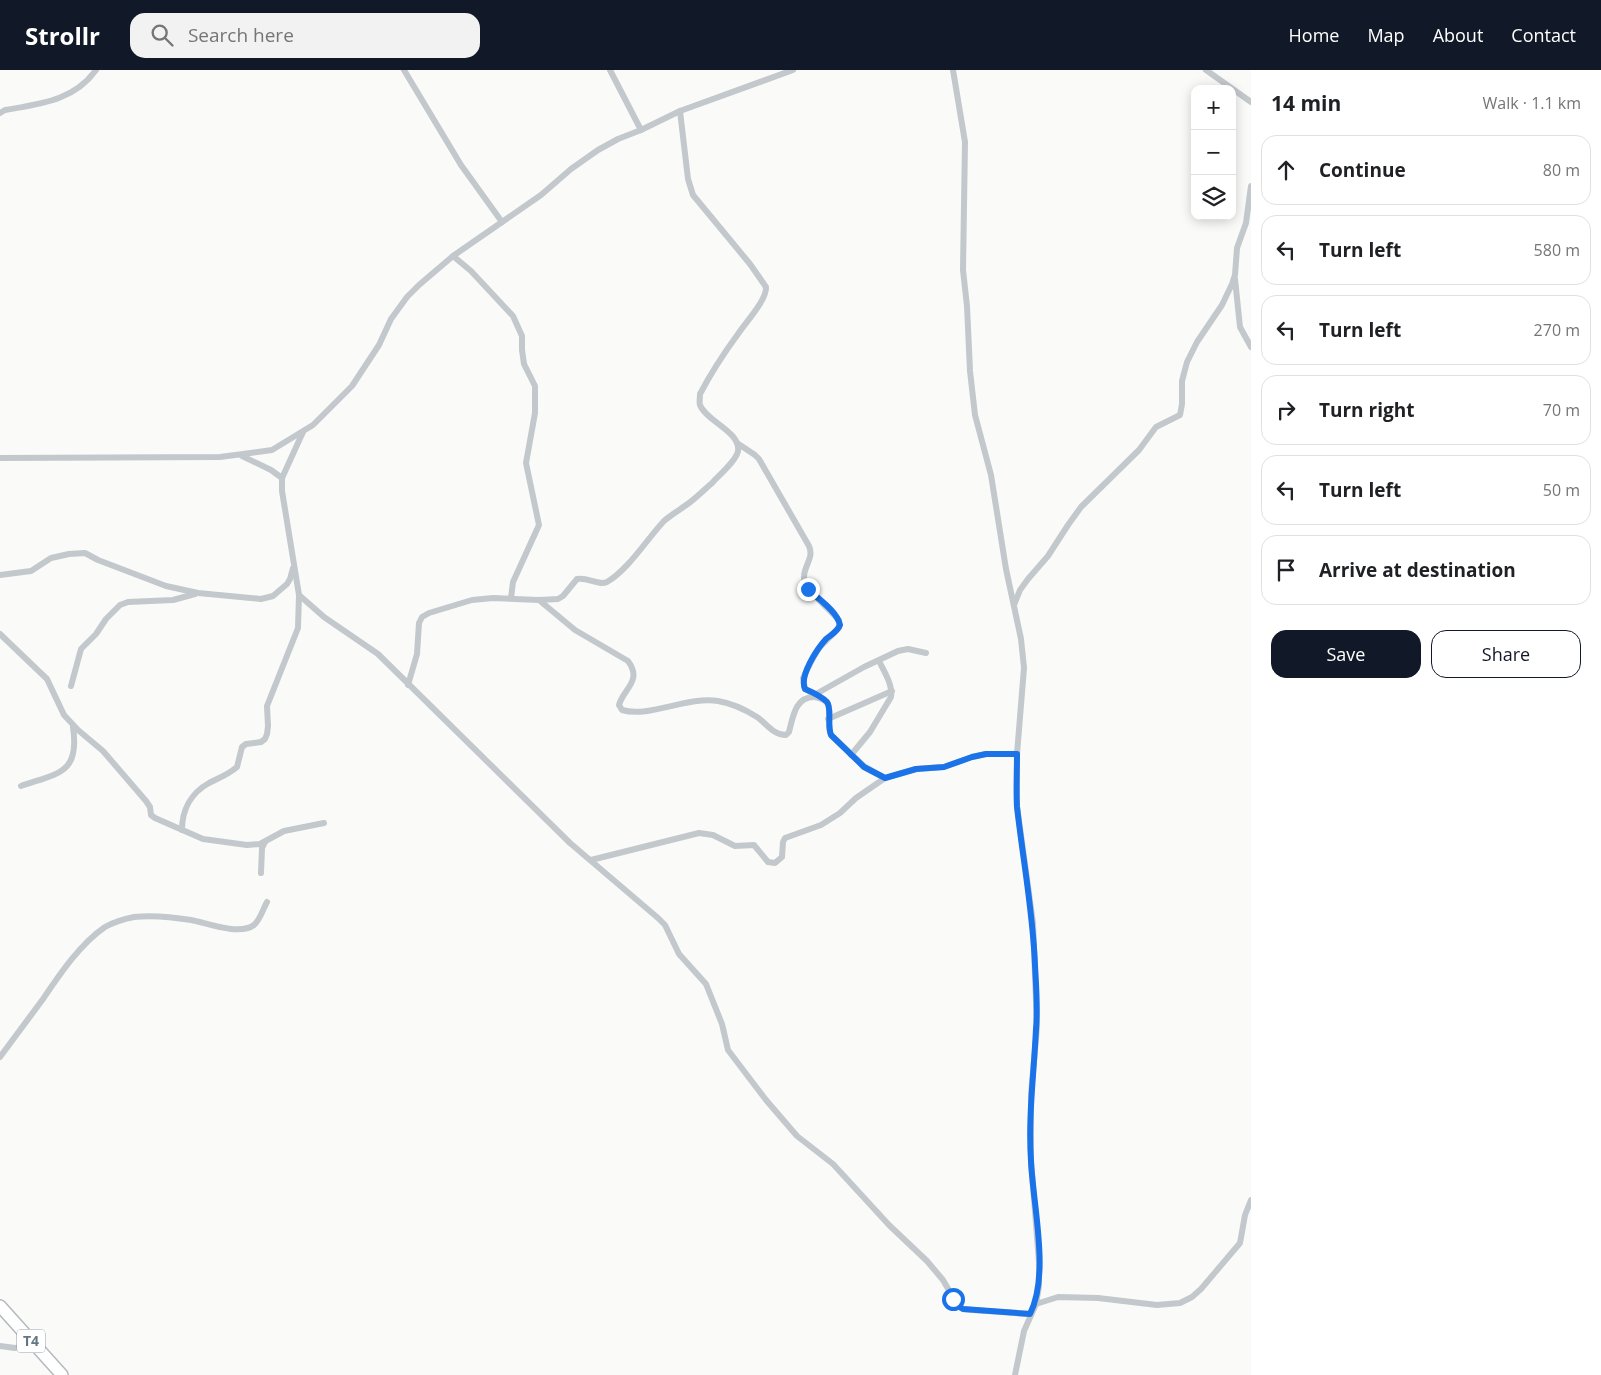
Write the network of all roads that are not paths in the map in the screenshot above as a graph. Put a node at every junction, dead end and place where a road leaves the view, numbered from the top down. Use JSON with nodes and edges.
{"nodes":[{"id":1,"x":96,"y":70,"type":"edge"},
{"id":2,"x":404,"y":70,"type":"edge"},
{"id":3,"x":610,"y":70,"type":"edge"},
{"id":4,"x":793,"y":70,"type":"edge"},
{"id":5,"x":953,"y":70,"type":"edge"},
{"id":6,"x":1206,"y":70,"type":"edge"},
{"id":7,"x":1251,"y":102,"type":"edge"},
{"id":8,"x":680,"y":111,"type":"junction"},
{"id":9,"x":0,"y":112,"type":"edge"},
{"id":10,"x":641,"y":130,"type":"junction"},
{"id":11,"x":1251,"y":186,"type":"edge"},
{"id":12,"x":502,"y":222,"type":"junction"},
{"id":13,"x":454,"y":256,"type":"junction"},
{"id":14,"x":1235,"y":275,"type":"junction"},
{"id":15,"x":1251,"y":347,"type":"edge"},
{"id":16,"x":303,"y":432,"type":"junction"},
{"id":17,"x":737,"y":443,"type":"junction"},
{"id":18,"x":241,"y":455,"type":"junction"},
{"id":19,"x":0,"y":458,"type":"edge"},
{"id":20,"x":282,"y":478,"type":"junction"},
{"id":21,"x":294,"y":567,"type":"junction"},
{"id":22,"x":0,"y":575,"type":"edge"},
{"id":23,"x":198,"y":593,"type":"junction"},
{"id":24,"x":298,"y":595,"type":"junction"},
{"id":25,"x":511,"y":598,"type":"junction"},
{"id":26,"x":539,"y":600,"type":"junction"},
{"id":27,"x":1014,"y":606,"type":"junction"},
{"id":28,"x":0,"y":634,"type":"edge"},
{"id":29,"x":926,"y":653,"type":"dead end"},
{"id":30,"x":879,"y":660,"type":"junction"},
{"id":31,"x":408,"y":685,"type":"junction"},
{"id":32,"x":71,"y":686,"type":"dead end"},
{"id":33,"x":892,"y":691,"type":"junction"},
{"id":34,"x":818,"y":696,"type":"junction"},
{"id":35,"x":828,"y":719,"type":"junction"},
{"id":36,"x":73,"y":725,"type":"junction"},
{"id":37,"x":1017,"y":754,"type":"junction"},
{"id":38,"x":851,"y":755,"type":"junction"},
{"id":39,"x":885,"y":778,"type":"junction"},
{"id":40,"x":21,"y":786,"type":"dead end"},
{"id":41,"x":324,"y":823,"type":"dead end"},
{"id":42,"x":182,"y":830,"type":"junction"},
{"id":43,"x":265,"y":841,"type":"junction"},
{"id":44,"x":591,"y":860,"type":"junction"},
{"id":45,"x":261,"y":873,"type":"dead end"},
{"id":46,"x":266,"y":902,"type":"dead end"},
{"id":47,"x":0,"y":1057,"type":"edge"},
{"id":48,"x":1251,"y":1200,"type":"edge"},
{"id":49,"x":1036,"y":1304,"type":"junction"},
{"id":50,"x":0,"y":1306,"type":"edge"},
{"id":51,"x":1030,"y":1314,"type":"junction"},
{"id":52,"x":0,"y":1346,"type":"edge"},
{"id":53,"x":35,"y":1346,"type":"junction"},
{"id":54,"x":62,"y":1375,"type":"edge"},
{"id":55,"x":1015,"y":1375,"type":"edge"}],
"edges":[{"from":1,"to":9,"type":"street"},
{"from":2,"to":12,"type":"street"},
{"from":3,"to":10,"type":"street"},
{"from":4,"to":8,"type":"street"},
{"from":5,"to":27,"type":"street"},
{"from":6,"to":7,"type":"street"},
{"from":8,"to":10,"type":"street"},
{"from":8,"to":17,"type":"street"},
{"from":10,"to":12,"type":"street"},
{"from":11,"to":14,"type":"street"},
{"from":12,"to":13,"type":"street"},
{"from":13,"to":16,"type":"street"},
{"from":13,"to":25,"type":"street"},
{"from":14,"to":15,"type":"street"},
{"from":14,"to":27,"type":"street"},
{"from":16,"to":18,"type":"street"},
{"from":16,"to":20,"type":"street"},
{"from":17,"to":26,"type":"street"},
{"from":17,"to":34,"type":"street"},
{"from":18,"to":19,"type":"street"},
{"from":18,"to":20,"type":"street"},
{"from":20,"to":21,"type":"street"},
{"from":21,"to":23,"type":"street"},
{"from":21,"to":24,"type":"street"},
{"from":22,"to":23,"type":"street"},
{"from":23,"to":32,"type":"street"},
{"from":24,"to":31,"type":"street"},
{"from":24,"to":42,"type":"street"},
{"from":25,"to":26,"type":"street"},
{"from":25,"to":31,"type":"street"},
{"from":26,"to":34,"type":"street"},
{"from":27,"to":37,"type":"street"},
{"from":28,"to":36,"type":"street"},
{"from":29,"to":30,"type":"street"},
{"from":30,"to":33,"type":"street"},
{"from":30,"to":34,"type":"street"},
{"from":31,"to":44,"type":"street"},
{"from":33,"to":35,"type":"street"},
{"from":33,"to":38,"type":"street"},
{"from":34,"to":35,"type":"street"},
{"from":35,"to":38,"type":"street"},
{"from":36,"to":40,"type":"street"},
{"from":36,"to":42,"type":"street"},
{"from":37,"to":39,"type":"street"},
{"from":37,"to":49,"type":"street"},
{"from":38,"to":39,"type":"street"},
{"from":39,"to":44,"type":"street"},
{"from":41,"to":43,"type":"street"},
{"from":42,"to":43,"type":"street"},
{"from":43,"to":45,"type":"street"},
{"from":44,"to":51,"type":"street"},
{"from":46,"to":47,"type":"street"},
{"from":48,"to":49,"type":"street"},
{"from":49,"to":51,"type":"street"},
{"from":50,"to":53,"type":"highway","number":"T4"},
{"from":51,"to":55,"type":"street"},
{"from":52,"to":53,"type":"street"},
{"from":53,"to":54,"type":"highway","number":"T4"}]}
